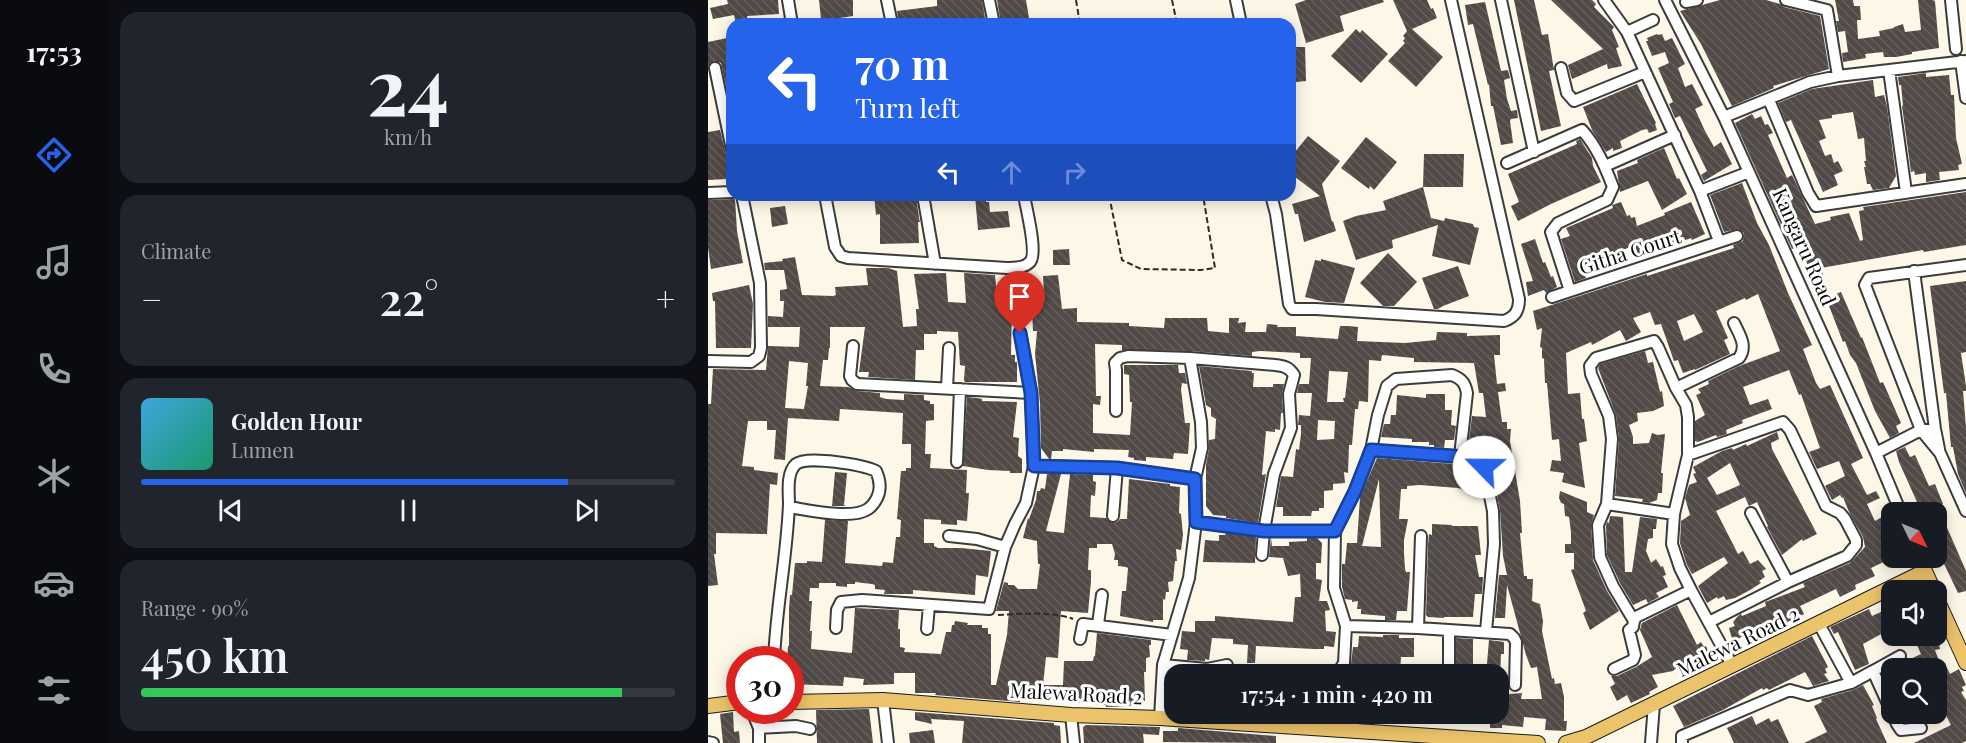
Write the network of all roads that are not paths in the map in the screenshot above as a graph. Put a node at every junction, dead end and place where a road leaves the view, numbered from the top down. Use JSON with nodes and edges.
{"nodes":[{"id":1,"x":788,"y":0,"type":"edge"},
{"id":2,"x":887,"y":0,"type":"edge"},
{"id":3,"x":989,"y":0,"type":"edge"},
{"id":4,"x":1236,"y":0,"type":"edge"},
{"id":5,"x":1451,"y":0,"type":"edge"},
{"id":6,"x":1501,"y":0,"type":"edge"},
{"id":7,"x":1604,"y":0,"type":"edge"},
{"id":8,"x":1665,"y":0,"type":"edge"},
{"id":9,"x":1786,"y":0,"type":"edge"},
{"id":10,"x":1951,"y":0,"type":"edge"},
{"id":11,"x":1826,"y":5,"type":"edge"},
{"id":12,"x":1684,"y":6,"type":"edge"},
{"id":13,"x":791,"y":18,"type":"edge"},
{"id":14,"x":891,"y":18,"type":"edge"},
{"id":15,"x":993,"y":18,"type":"edge"},
{"id":16,"x":1240,"y":18,"type":"edge"},
{"id":17,"x":1653,"y":20,"type":"dead end"},
{"id":18,"x":1627,"y":33,"type":"junction"},
{"id":19,"x":1956,"y":49,"type":"dead end"},
{"id":20,"x":1964,"y":61,"type":"edge"},
{"id":21,"x":715,"y":68,"type":"dead end"},
{"id":22,"x":1562,"y":68,"type":"dead end"},
{"id":23,"x":1889,"y":70,"type":"junction"},
{"id":24,"x":1645,"y":72,"type":"junction"},
{"id":25,"x":1838,"y":76,"type":"junction"},
{"id":26,"x":1966,"y":98,"type":"edge"},
{"id":27,"x":1769,"y":100,"type":"junction"},
{"id":28,"x":1724,"y":117,"type":"junction"},
{"id":29,"x":726,"y":121,"type":"edge"},
{"id":30,"x":1675,"y":135,"type":"junction"},
{"id":31,"x":1534,"y":152,"type":"junction"},
{"id":32,"x":1507,"y":163,"type":"dead end"},
{"id":33,"x":1605,"y":166,"type":"junction"},
{"id":34,"x":1749,"y":172,"type":"junction"},
{"id":35,"x":1966,"y":184,"type":"edge"},
{"id":36,"x":1700,"y":191,"type":"junction"},
{"id":37,"x":726,"y":192,"type":"edge"},
{"id":38,"x":1906,"y":192,"type":"junction"},
{"id":39,"x":708,"y":193,"type":"edge"},
{"id":40,"x":743,"y":201,"type":"edge"},
{"id":41,"x":826,"y":201,"type":"edge"},
{"id":42,"x":924,"y":201,"type":"edge"},
{"id":43,"x":1025,"y":201,"type":"edge"},
{"id":44,"x":1273,"y":201,"type":"edge"},
{"id":45,"x":1737,"y":236,"type":"dead end"},
{"id":46,"x":1719,"y":241,"type":"junction"},
{"id":47,"x":935,"y":264,"type":"junction"},
{"id":48,"x":1966,"y":265,"type":"edge"},
{"id":49,"x":1914,"y":271,"type":"junction"},
{"id":50,"x":1570,"y":291,"type":"junction"},
{"id":51,"x":1552,"y":297,"type":"dead end"},
{"id":52,"x":1734,"y":323,"type":"dead end"},
{"id":53,"x":1020,"y":333,"type":"dead end"},
{"id":54,"x":852,"y":346,"type":"dead end"},
{"id":55,"x":949,"y":348,"type":"dead end"},
{"id":56,"x":1190,"y":358,"type":"junction"},
{"id":57,"x":708,"y":360,"type":"edge"},
{"id":58,"x":947,"y":388,"type":"junction"},
{"id":59,"x":1676,"y":388,"type":"junction"},
{"id":60,"x":960,"y":389,"type":"junction"},
{"id":61,"x":1031,"y":393,"type":"junction"},
{"id":62,"x":1116,"y":411,"type":"dead end"},
{"id":63,"x":1935,"y":429,"type":"junction"},
{"id":64,"x":1921,"y":430,"type":"junction"},
{"id":65,"x":1371,"y":450,"type":"junction"},
{"id":66,"x":1876,"y":453,"type":"junction"},
{"id":67,"x":1940,"y":453,"type":"junction"},
{"id":68,"x":1688,"y":455,"type":"junction"},
{"id":69,"x":1460,"y":456,"type":"junction"},
{"id":70,"x":957,"y":462,"type":"dead end"},
{"id":71,"x":1034,"y":466,"type":"junction"},
{"id":72,"x":1117,"y":468,"type":"junction"},
{"id":73,"x":1195,"y":479,"type":"junction"},
{"id":74,"x":1896,"y":502,"type":"edge"},
{"id":75,"x":1607,"y":504,"type":"junction"},
{"id":76,"x":789,"y":507,"type":"junction"},
{"id":77,"x":1966,"y":511,"type":"edge"},
{"id":78,"x":1751,"y":513,"type":"dead end"},
{"id":79,"x":1674,"y":514,"type":"junction"},
{"id":80,"x":1113,"y":516,"type":"dead end"},
{"id":81,"x":1196,"y":522,"type":"junction"},
{"id":82,"x":1264,"y":531,"type":"junction"},
{"id":83,"x":1335,"y":531,"type":"junction"},
{"id":84,"x":949,"y":536,"type":"dead end"},
{"id":85,"x":1421,"y":536,"type":"dead end"},
{"id":86,"x":1005,"y":547,"type":"junction"},
{"id":87,"x":1262,"y":555,"type":"dead end"},
{"id":88,"x":1915,"y":568,"type":"edge"},
{"id":89,"x":1788,"y":582,"type":"junction"},
{"id":90,"x":1691,"y":590,"type":"junction"},
{"id":91,"x":1102,"y":595,"type":"dead end"},
{"id":92,"x":929,"y":605,"type":"junction"},
{"id":93,"x":1634,"y":621,"type":"junction"},
{"id":94,"x":1947,"y":621,"type":"edge"},
{"id":95,"x":1710,"y":622,"type":"junction"},
{"id":96,"x":1098,"y":624,"type":"junction"},
{"id":97,"x":1819,"y":624,"type":"junction"},
{"id":98,"x":1346,"y":626,"type":"junction"},
{"id":99,"x":836,"y":628,"type":"dead end"},
{"id":100,"x":1419,"y":628,"type":"junction"},
{"id":101,"x":927,"y":629,"type":"dead end"},
{"id":102,"x":1449,"y":630,"type":"junction"},
{"id":103,"x":1486,"y":631,"type":"junction"},
{"id":104,"x":1172,"y":635,"type":"junction"},
{"id":105,"x":1080,"y":639,"type":"dead end"},
{"id":106,"x":775,"y":646,"type":"edge"},
{"id":107,"x":1900,"y":656,"type":"dead end"},
{"id":108,"x":1966,"y":663,"type":"edge"},
{"id":109,"x":1343,"y":664,"type":"edge"},
{"id":110,"x":1449,"y":664,"type":"edge"},
{"id":111,"x":1163,"y":665,"type":"joint"},
{"id":112,"x":1732,"y":665,"type":"junction"},
{"id":113,"x":1614,"y":669,"type":"dead end"},
{"id":114,"x":1873,"y":671,"type":"junction"},
{"id":115,"x":1851,"y":683,"type":"junction"},
{"id":116,"x":1515,"y":685,"type":"dead end"},
{"id":117,"x":883,"y":700,"type":"junction"},
{"id":118,"x":804,"y":702,"type":"edge"},
{"id":119,"x":726,"y":704,"type":"edge"},
{"id":120,"x":1654,"y":704,"type":"junction"},
{"id":121,"x":708,"y":706,"type":"edge"},
{"id":122,"x":1071,"y":715,"type":"junction"},
{"id":123,"x":1160,"y":718,"type":"junction"},
{"id":124,"x":757,"y":724,"type":"edge"},
{"id":125,"x":759,"y":728,"type":"junction"},
{"id":126,"x":1921,"y":728,"type":"dead end"},
{"id":127,"x":810,"y":729,"type":"dead end"},
{"id":128,"x":1386,"y":738,"type":"edge"},
{"id":129,"x":708,"y":742,"type":"edge"},
{"id":130,"x":713,"y":743,"type":"edge"},
{"id":131,"x":759,"y":743,"type":"edge"},
{"id":132,"x":888,"y":743,"type":"edge"},
{"id":133,"x":1074,"y":743,"type":"edge"},
{"id":134,"x":1538,"y":743,"type":"edge"},
{"id":135,"x":1566,"y":743,"type":"edge"},
{"id":136,"x":1651,"y":743,"type":"edge"},
{"id":137,"x":1682,"y":743,"type":"edge"}],
"edges":[{"from":1,"to":13,"type":"street"},
{"from":2,"to":14,"type":"street"},
{"from":3,"to":15,"type":"street"},
{"from":4,"to":16,"type":"street"},
{"from":5,"to":44,"type":"street"},
{"from":6,"to":31,"type":"street"},
{"from":7,"to":18,"type":"street"},
{"from":8,"to":12,"type":"street","name":"Kangaru Road"},
{"from":9,"to":11,"type":"street"},
{"from":10,"to":19,"type":"street"},
{"from":11,"to":25,"type":"street"},
{"from":12,"to":28,"type":"street","name":"Kangaru Road"},
{"from":17,"to":18,"type":"street"},
{"from":18,"to":24,"type":"street"},
{"from":20,"to":23,"type":"street"},
{"from":20,"to":26,"type":"street"},
{"from":21,"to":29,"type":"street"},
{"from":22,"to":24,"type":"street"},
{"from":23,"to":25,"type":"street"},
{"from":23,"to":38,"type":"street"},
{"from":24,"to":30,"type":"street"},
{"from":25,"to":27,"type":"street"},
{"from":27,"to":28,"type":"street"},
{"from":27,"to":38,"type":"street"},
{"from":28,"to":34,"type":"street","name":"Kangaru Road"},
{"from":30,"to":33,"type":"street"},
{"from":30,"to":36,"type":"street"},
{"from":31,"to":32,"type":"street"},
{"from":31,"to":33,"type":"street"},
{"from":33,"to":50,"type":"street"},
{"from":34,"to":36,"type":"street"},
{"from":34,"to":66,"type":"street","name":"Kangaru Road"},
{"from":35,"to":38,"type":"street"},
{"from":36,"to":46,"type":"street"},
{"from":37,"to":39,"type":"street"},
{"from":40,"to":57,"type":"street"},
{"from":41,"to":47,"type":"street"},
{"from":42,"to":47,"type":"street"},
{"from":43,"to":47,"type":"street"},
{"from":45,"to":46,"type":"street","name":"Githa Court"},
{"from":46,"to":50,"type":"street","name":"Githa Court"},
{"from":48,"to":49,"type":"street"},
{"from":49,"to":63,"type":"street"},
{"from":49,"to":64,"type":"street"},
{"from":50,"to":51,"type":"street","name":"Githa Court"},
{"from":52,"to":59,"type":"street"},
{"from":53,"to":61,"type":"street"},
{"from":54,"to":58,"type":"street"},
{"from":55,"to":58,"type":"street"},
{"from":56,"to":62,"type":"street"},
{"from":56,"to":73,"type":"street"},
{"from":56,"to":82,"type":"street"},
{"from":58,"to":60,"type":"street"},
{"from":59,"to":68,"type":"street"},
{"from":59,"to":75,"type":"street"},
{"from":60,"to":61,"type":"street"},
{"from":60,"to":70,"type":"street"},
{"from":61,"to":71,"type":"street"},
{"from":63,"to":64,"type":"street"},
{"from":63,"to":67,"type":"street"},
{"from":64,"to":66,"type":"street"},
{"from":64,"to":67,"type":"street"},
{"from":65,"to":69,"type":"street"},
{"from":65,"to":69,"type":"street"},
{"from":65,"to":83,"type":"street"},
{"from":66,"to":74,"type":"street","name":"Kangaru Road"},
{"from":67,"to":77,"type":"street"},
{"from":68,"to":79,"type":"street"},
{"from":68,"to":89,"type":"street"},
{"from":69,"to":103,"type":"street"},
{"from":71,"to":72,"type":"street"},
{"from":71,"to":86,"type":"street"},
{"from":72,"to":73,"type":"street"},
{"from":72,"to":80,"type":"street"},
{"from":73,"to":81,"type":"street"},
{"from":75,"to":79,"type":"street"},
{"from":75,"to":93,"type":"street"},
{"from":76,"to":76,"type":"street"},
{"from":76,"to":106,"type":"street"},
{"from":78,"to":89,"type":"street"},
{"from":79,"to":90,"type":"street"},
{"from":81,"to":82,"type":"street"},
{"from":81,"to":104,"type":"street"},
{"from":82,"to":83,"type":"street"},
{"from":82,"to":87,"type":"street"},
{"from":83,"to":98,"type":"street"},
{"from":84,"to":86,"type":"street"},
{"from":85,"to":100,"type":"street"},
{"from":86,"to":92,"type":"street"},
{"from":88,"to":97,"type":"main road","name":"Malewa Road 2"},
{"from":89,"to":95,"type":"street"},
{"from":90,"to":93,"type":"street"},
{"from":90,"to":95,"type":"street"},
{"from":91,"to":96,"type":"street"},
{"from":92,"to":99,"type":"street"},
{"from":92,"to":101,"type":"street"},
{"from":93,"to":113,"type":"street"},
{"from":94,"to":108,"type":"main road"},
{"from":95,"to":112,"type":"street"},
{"from":96,"to":104,"type":"street"},
{"from":96,"to":105,"type":"street"},
{"from":97,"to":112,"type":"main road","name":"Malewa Road 2"},
{"from":97,"to":115,"type":"street"},
{"from":98,"to":100,"type":"street"},
{"from":98,"to":109,"type":"street"},
{"from":100,"to":102,"type":"street"},
{"from":102,"to":103,"type":"street"},
{"from":102,"to":110,"type":"street"},
{"from":103,"to":116,"type":"street"},
{"from":104,"to":111,"type":"street"},
{"from":107,"to":114,"type":"street"},
{"from":111,"to":123,"type":"street"},
{"from":112,"to":120,"type":"main road","name":"Malewa Road 2"},
{"from":114,"to":115,"type":"street"},
{"from":114,"to":126,"type":"street"},
{"from":115,"to":137,"type":"street"},
{"from":117,"to":118,"type":"main road","name":"Malewa Road 2"},
{"from":117,"to":122,"type":"main road","name":"Malewa Road 2"},
{"from":117,"to":132,"type":"street"},
{"from":119,"to":121,"type":"main road"},
{"from":120,"to":135,"type":"main road","name":"Malewa Road 2"},
{"from":120,"to":136,"type":"street"},
{"from":122,"to":123,"type":"main road","name":"Malewa Road 2"},
{"from":122,"to":133,"type":"street"},
{"from":123,"to":128,"type":"main road","name":"Malewa Road 2"},
{"from":124,"to":125,"type":"street"},
{"from":125,"to":127,"type":"street"},
{"from":125,"to":131,"type":"street"},
{"from":128,"to":134,"type":"main road","name":"Malewa Road 2"},
{"from":129,"to":130,"type":"street"}]}
